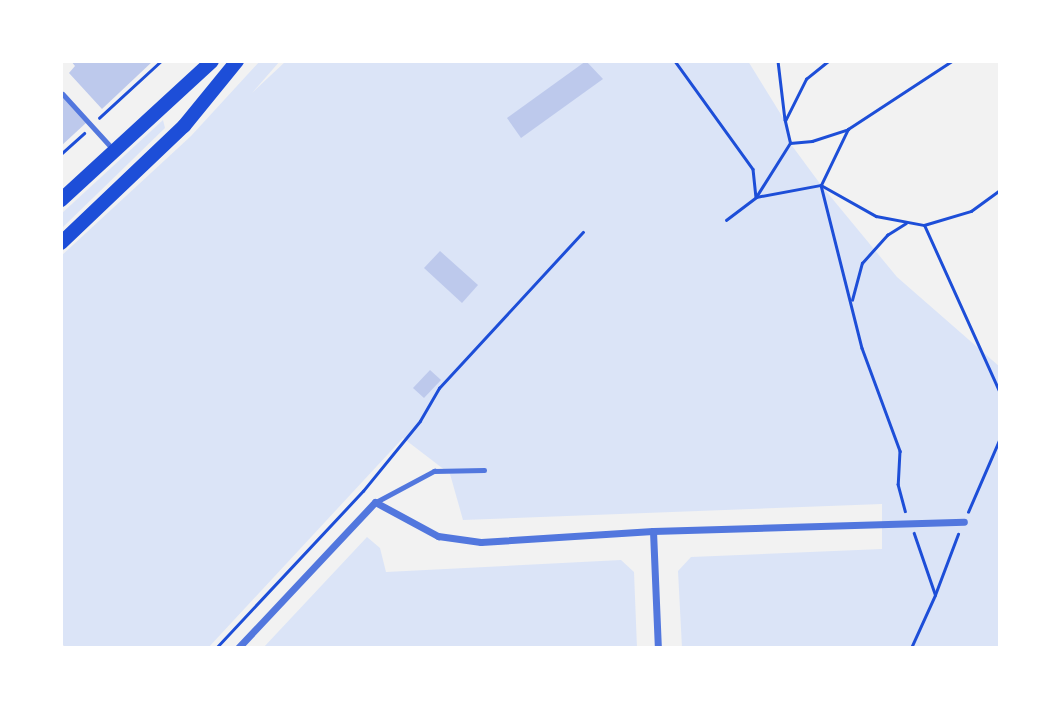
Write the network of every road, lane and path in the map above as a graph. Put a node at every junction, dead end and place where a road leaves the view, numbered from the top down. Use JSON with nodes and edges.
{"nodes":[{"id":1,"x":161,"y":61,"type":"edge"},
{"id":2,"x":212,"y":61,"type":"edge"},
{"id":3,"x":237,"y":61,"type":"edge"},
{"id":4,"x":676,"y":61,"type":"edge"},
{"id":5,"x":778,"y":61,"type":"edge"},
{"id":6,"x":828,"y":61,"type":"edge"},
{"id":7,"x":952,"y":61,"type":"edge"},
{"id":8,"x":63,"y":94,"type":"edge"},
{"id":9,"x":165,"y":103,"type":"junction"},
{"id":10,"x":785,"y":121,"type":"junction"},
{"id":11,"x":92,"y":125,"type":"junction"},
{"id":12,"x":184,"y":126,"type":"junction"},
{"id":13,"x":848,"y":129,"type":"junction"},
{"id":14,"x":790,"y":143,"type":"junction"},
{"id":15,"x":114,"y":150,"type":"junction"},
{"id":16,"x":61,"y":154,"type":"edge"},
{"id":17,"x":821,"y":185,"type":"junction"},
{"id":18,"x":1000,"y":190,"type":"edge"},
{"id":19,"x":756,"y":197,"type":"junction"},
{"id":20,"x":61,"y":200,"type":"edge"},
{"id":21,"x":726,"y":220,"type":"dead end"},
{"id":22,"x":906,"y":223,"type":"junction"},
{"id":23,"x":925,"y":225,"type":"junction"},
{"id":24,"x":583,"y":232,"type":"dead end"},
{"id":25,"x":61,"y":243,"type":"edge"},
{"id":26,"x":851,"y":303,"type":"junction"},
{"id":27,"x":1000,"y":392,"type":"edge"},
{"id":28,"x":484,"y":470,"type":"dead end"},
{"id":29,"x":375,"y":502,"type":"junction"},
{"id":30,"x":964,"y":522,"type":"dead end"},
{"id":31,"x":910,"y":524,"type":"junction"},
{"id":32,"x":653,"y":531,"type":"junction"},
{"id":33,"x":216,"y":648,"type":"edge"},
{"id":34,"x":238,"y":648,"type":"edge"},
{"id":35,"x":658,"y":648,"type":"edge"},
{"id":36,"x":911,"y":648,"type":"edge"}],
"edges":[{"from":1,"to":11,"type":"path"},
{"from":2,"to":9,"type":"main road"},
{"from":3,"to":12,"type":"main road"},
{"from":4,"to":19,"type":"path"},
{"from":5,"to":10,"type":"path"},
{"from":6,"to":10,"type":"path"},
{"from":7,"to":13,"type":"path"},
{"from":8,"to":11,"type":"lane"},
{"from":9,"to":12,"type":"main road"},
{"from":9,"to":15,"type":"main road"},
{"from":10,"to":14,"type":"path"},
{"from":11,"to":15,"type":"lane"},
{"from":11,"to":16,"type":"path"},
{"from":12,"to":25,"type":"main road"},
{"from":13,"to":14,"type":"path"},
{"from":13,"to":17,"type":"path"},
{"from":14,"to":19,"type":"path"},
{"from":15,"to":20,"type":"main road"},
{"from":17,"to":19,"type":"path"},
{"from":17,"to":22,"type":"path"},
{"from":17,"to":26,"type":"path"},
{"from":18,"to":23,"type":"path"},
{"from":19,"to":21,"type":"path"},
{"from":22,"to":23,"type":"path"},
{"from":22,"to":26,"type":"path"},
{"from":23,"to":27,"type":"path"},
{"from":24,"to":33,"type":"path"},
{"from":26,"to":31,"type":"path"},
{"from":28,"to":29,"type":"lane"},
{"from":29,"to":32,"type":"street"},
{"from":29,"to":34,"type":"street"},
{"from":30,"to":31,"type":"street"},
{"from":31,"to":32,"type":"street"},
{"from":31,"to":36,"type":"path"},
{"from":32,"to":35,"type":"street"}]}
